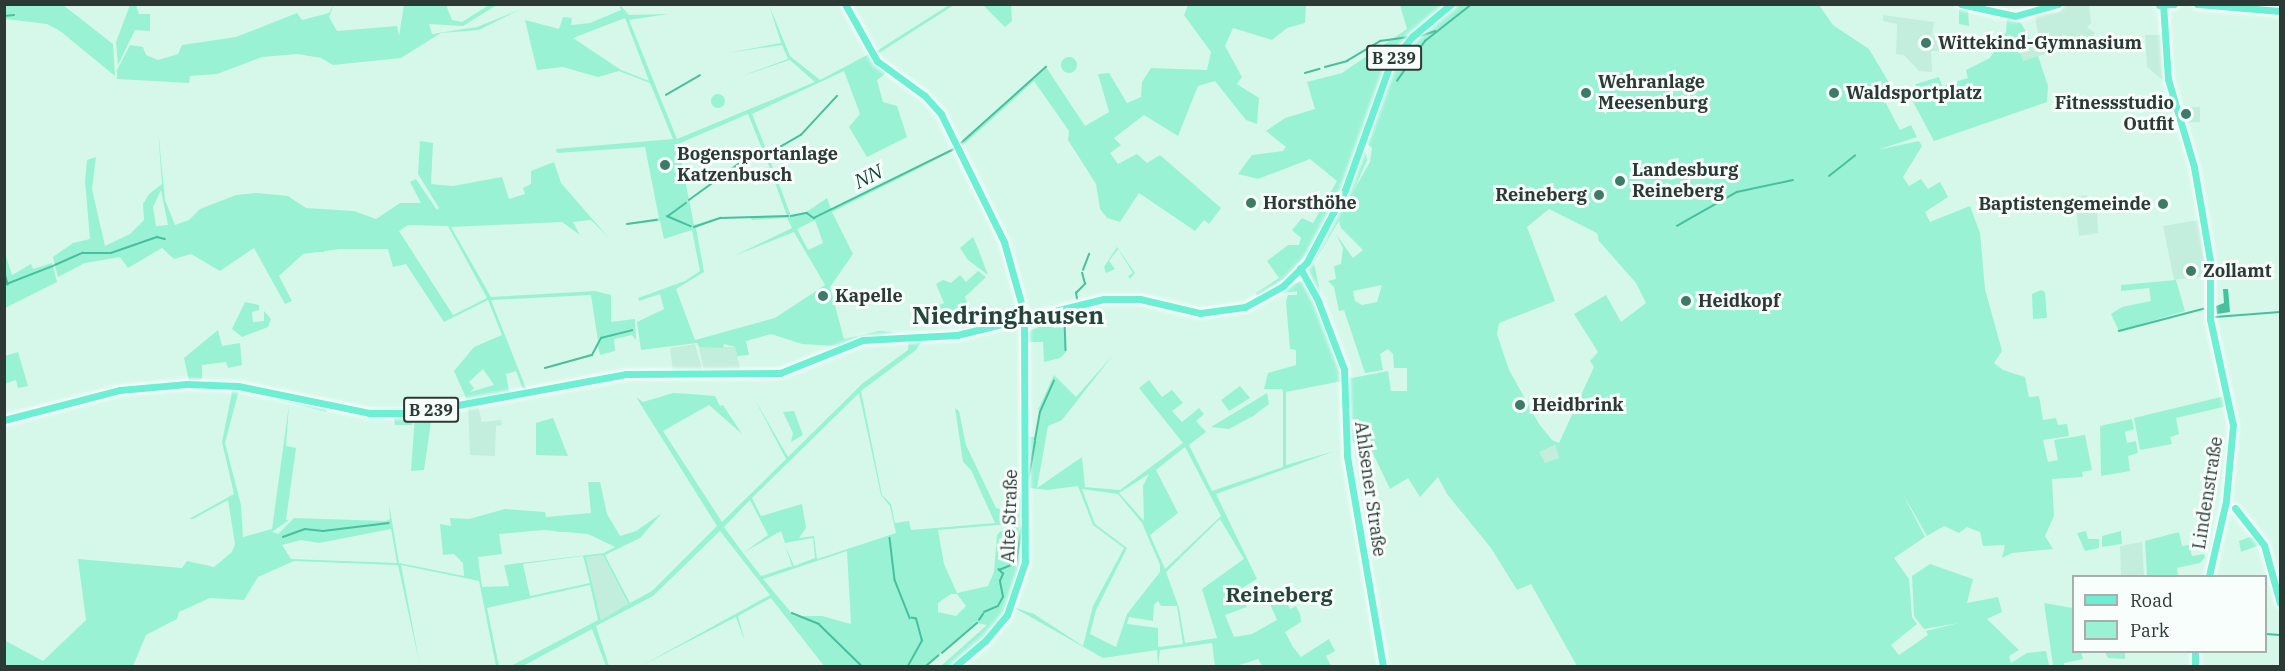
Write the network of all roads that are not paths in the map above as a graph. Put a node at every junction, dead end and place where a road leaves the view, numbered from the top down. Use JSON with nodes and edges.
{"nodes":[{"id":1,"x":845,"y":4,"type":"edge"},
{"id":2,"x":1451,"y":4,"type":"edge"},
{"id":3,"x":1961,"y":4,"type":"edge"},
{"id":4,"x":2058,"y":4,"type":"edge"},
{"id":5,"x":2174,"y":4,"type":"edge"},
{"id":6,"x":2197,"y":4,"type":"edge"},
{"id":7,"x":2161,"y":5,"type":"edge"},
{"id":8,"x":2280,"y":11,"type":"edge"},
{"id":9,"x":1318,"y":241,"type":"junction"},
{"id":10,"x":1307,"y":261,"type":"junction"},
{"id":11,"x":1299,"y":269,"type":"junction"},
{"id":12,"x":1307,"y":280,"type":"junction"},
{"id":13,"x":1283,"y":286,"type":"junction"},
{"id":14,"x":1198,"y":311,"type":"junction"},
{"id":15,"x":1023,"y":322,"type":"junction"},
{"id":16,"x":4,"y":420,"type":"edge"},
{"id":17,"x":2225,"y":507,"type":"junction"},
{"id":18,"x":2209,"y":575,"type":"edge"},
{"id":19,"x":2280,"y":603,"type":"edge"},
{"id":20,"x":955,"y":666,"type":"edge"},
{"id":21,"x":1383,"y":666,"type":"edge"}],
"edges":[{"from":1,"to":15,"type":"main road","name":"Alte Straße"},
{"from":2,"to":9,"type":"main road","number":"B 239"},
{"from":3,"to":4,"type":"main road"},
{"from":5,"to":7,"type":"main road"},
{"from":6,"to":8,"type":"main road"},
{"from":7,"to":17,"type":"main road","name":"Lindenstraße"},
{"from":9,"to":10,"type":"main road","number":"B 239"},
{"from":9,"to":11,"type":"main road","number":"B 239"},
{"from":10,"to":11,"type":"main road","number":"B 239"},
{"from":10,"to":12,"type":"main road","number":"B 239"},
{"from":11,"to":12,"type":"main road","name":"Ahlsener Straße"},
{"from":11,"to":13,"type":"main road","number":"B 239"},
{"from":11,"to":14,"type":"main road","number":"B 239"},
{"from":12,"to":13,"type":"main road","number":"B 239"},
{"from":12,"to":21,"type":"main road","name":"Ahlsener Straße"},
{"from":13,"to":14,"type":"main road","number":"B 239"},
{"from":14,"to":15,"type":"main road","number":"B 239"},
{"from":15,"to":16,"type":"main road","number":"B 239"},
{"from":15,"to":20,"type":"main road","name":"Alte Straße"},
{"from":17,"to":18,"type":"main road","name":"Lindenstraße"},
{"from":17,"to":19,"type":"main road"}]}
